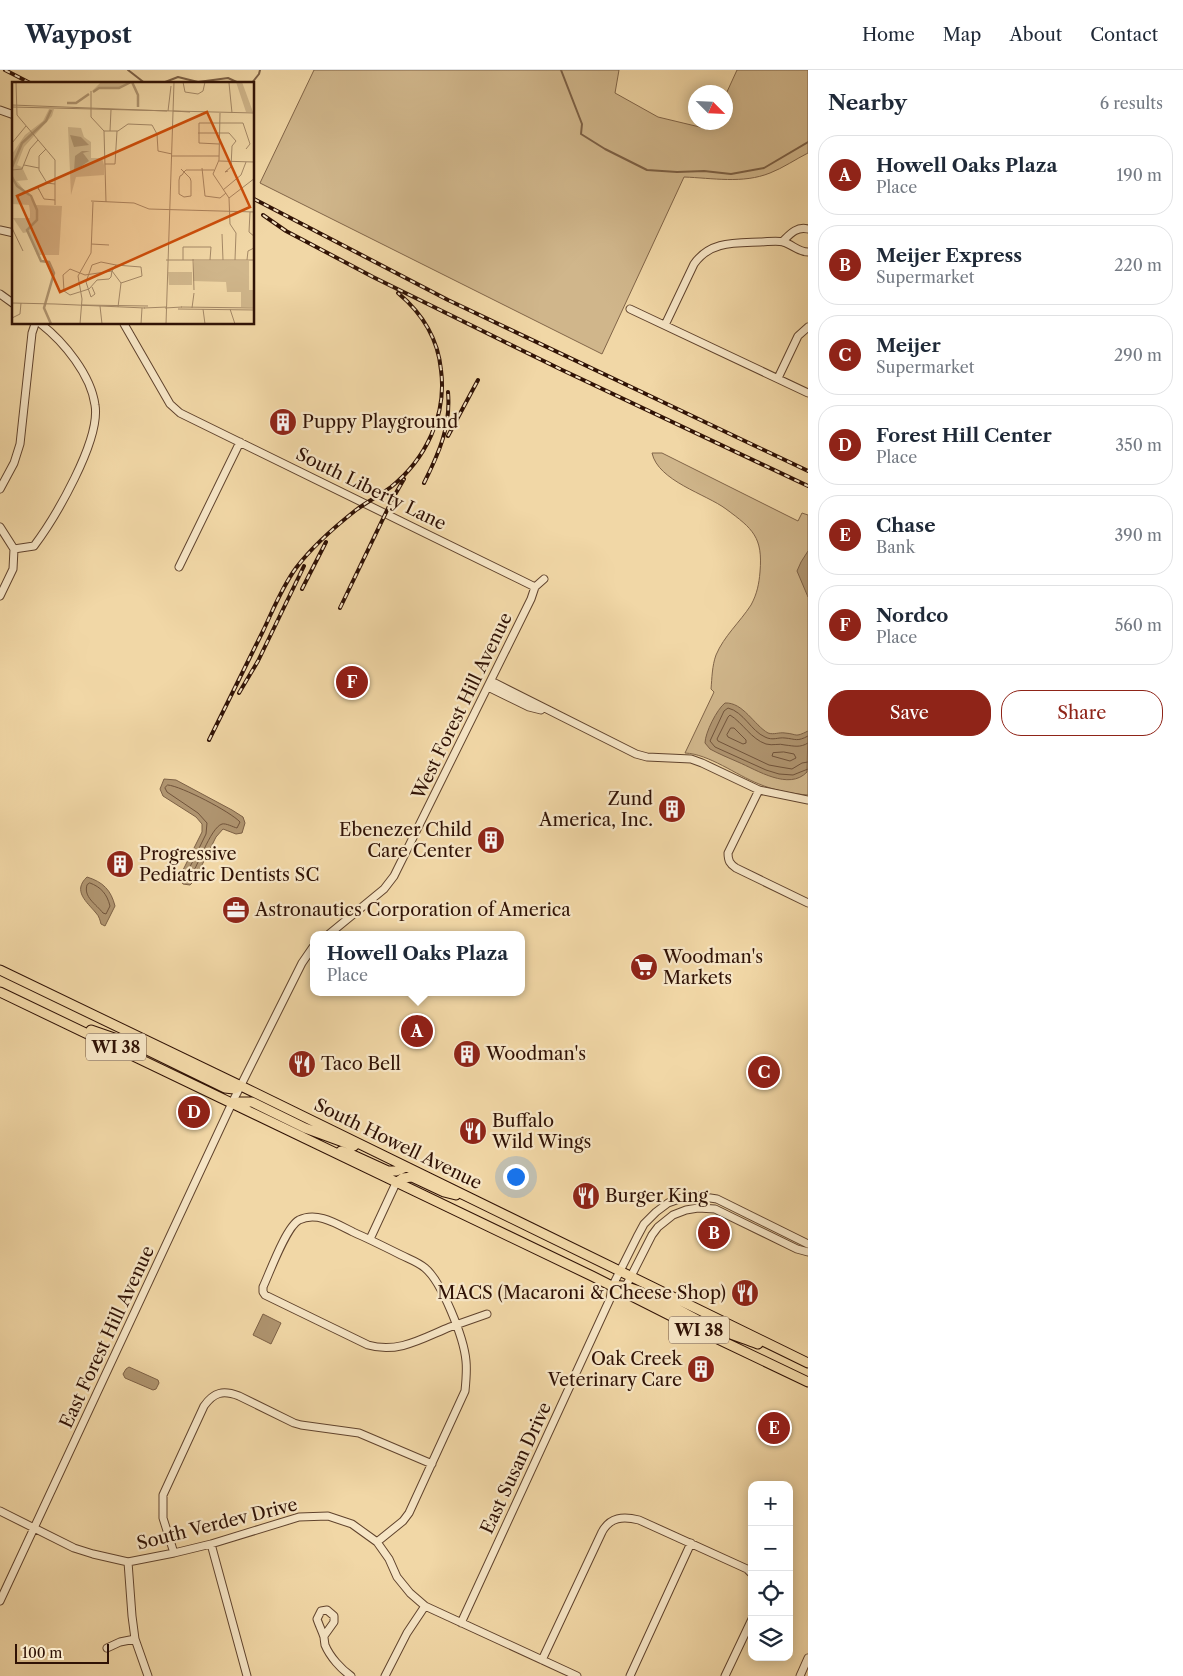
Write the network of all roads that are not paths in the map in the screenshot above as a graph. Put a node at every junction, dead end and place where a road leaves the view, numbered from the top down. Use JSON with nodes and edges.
{"nodes":[{"id":1,"x":0,"y":110,"type":"edge"},
{"id":2,"x":12,"y":114,"type":"edge"},
{"id":3,"x":808,"y":229,"type":"edge"},
{"id":4,"x":782,"y":241,"type":"junction"},
{"id":5,"x":808,"y":252,"type":"edge"},
{"id":6,"x":0,"y":294,"type":"edge"},
{"id":7,"x":12,"y":303,"type":"edge"},
{"id":8,"x":630,"y":309,"type":"dead end"},
{"id":9,"x":35,"y":325,"type":"edge"},
{"id":10,"x":42,"y":325,"type":"edge"},
{"id":11,"x":125,"y":325,"type":"edge"},
{"id":12,"x":665,"y":325,"type":"junction"},
{"id":13,"x":808,"y":327,"type":"edge"},
{"id":14,"x":778,"y":378,"type":"junction"},
{"id":15,"x":808,"y":393,"type":"edge"},
{"id":16,"x":240,"y":442,"type":"junction"},
{"id":17,"x":0,"y":489,"type":"edge"},
{"id":18,"x":0,"y":527,"type":"edge"},
{"id":19,"x":14,"y":549,"type":"junction"},
{"id":20,"x":178,"y":567,"type":"dead end"},
{"id":21,"x":544,"y":579,"type":"dead end"},
{"id":22,"x":535,"y":587,"type":"junction"},
{"id":23,"x":0,"y":596,"type":"edge"},
{"id":24,"x":489,"y":684,"type":"junction"},
{"id":25,"x":759,"y":790,"type":"junction"},
{"id":26,"x":808,"y":800,"type":"edge"},
{"id":27,"x":808,"y":903,"type":"edge"},
{"id":28,"x":333,"y":931,"type":"edge"},
{"id":29,"x":310,"y":951,"type":"edge"},
{"id":30,"x":0,"y":970,"type":"edge"},
{"id":31,"x":0,"y":992,"type":"edge"},
{"id":32,"x":60,"y":1020,"type":"junction"},
{"id":33,"x":241,"y":1086,"type":"junction"},
{"id":34,"x":232,"y":1103,"type":"junction"},
{"id":35,"x":312,"y":1142,"type":"junction"},
{"id":36,"x":380,"y":1154,"type":"junction"},
{"id":37,"x":406,"y":1167,"type":"junction"},
{"id":38,"x":396,"y":1183,"type":"junction"},
{"id":39,"x":473,"y":1199,"type":"junction"},
{"id":40,"x":370,"y":1239,"type":"junction"},
{"id":41,"x":808,"y":1244,"type":"edge"},
{"id":42,"x":808,"y":1252,"type":"edge"},
{"id":43,"x":620,"y":1270,"type":"junction"},
{"id":44,"x":631,"y":1276,"type":"junction"},
{"id":45,"x":612,"y":1286,"type":"junction"},
{"id":46,"x":624,"y":1289,"type":"junction"},
{"id":47,"x":611,"y":1297,"type":"junction"},
{"id":48,"x":487,"y":1314,"type":"dead end"},
{"id":49,"x":456,"y":1325,"type":"junction"},
{"id":50,"x":791,"y":1354,"type":"junction"},
{"id":51,"x":808,"y":1363,"type":"edge"},
{"id":52,"x":808,"y":1382,"type":"edge"},
{"id":53,"x":432,"y":1464,"type":"junction"},
{"id":54,"x":0,"y":1511,"type":"edge"},
{"id":55,"x":34,"y":1528,"type":"junction"},
{"id":56,"x":377,"y":1542,"type":"junction"},
{"id":57,"x":691,"y":1543,"type":"junction"},
{"id":58,"x":211,"y":1544,"type":"junction"},
{"id":59,"x":174,"y":1553,"type":"junction"},
{"id":60,"x":128,"y":1562,"type":"junction"},
{"id":61,"x":749,"y":1571,"type":"edge"},
{"id":62,"x":0,"y":1602,"type":"edge"},
{"id":63,"x":425,"y":1606,"type":"junction"},
{"id":64,"x":461,"y":1624,"type":"junction"},
{"id":65,"x":748,"y":1627,"type":"edge"},
{"id":66,"x":324,"y":1636,"type":"dead end"},
{"id":67,"x":135,"y":1639,"type":"junction"},
{"id":68,"x":108,"y":1648,"type":"dead end"},
{"id":69,"x":808,"y":1658,"type":"edge"},
{"id":70,"x":542,"y":1660,"type":"junction"},
{"id":71,"x":148,"y":1676,"type":"edge"},
{"id":72,"x":247,"y":1676,"type":"edge"},
{"id":73,"x":351,"y":1676,"type":"edge"},
{"id":74,"x":385,"y":1676,"type":"edge"},
{"id":75,"x":577,"y":1676,"type":"edge"},
{"id":76,"x":630,"y":1676,"type":"edge"},
{"id":77,"x":725,"y":1676,"type":"edge"},
{"id":78,"x":800,"y":1676,"type":"edge"}],
"edges":[{"from":1,"to":2,"type":"street"},
{"from":3,"to":4,"type":"street"},
{"from":4,"to":5,"type":"street"},
{"from":4,"to":12,"type":"street"},
{"from":6,"to":7,"type":"street"},
{"from":8,"to":12,"type":"street"},
{"from":9,"to":17,"type":"street"},
{"from":10,"to":19,"type":"street"},
{"from":11,"to":16,"type":"street","name":"South Liberty Lane"},
{"from":12,"to":14,"type":"street"},
{"from":13,"to":14,"type":"street"},
{"from":14,"to":15,"type":"street"},
{"from":16,"to":20,"type":"street"},
{"from":16,"to":22,"type":"street","name":"South Liberty Lane"},
{"from":18,"to":19,"type":"street"},
{"from":19,"to":23,"type":"street"},
{"from":21,"to":22,"type":"street","name":"West Forest Hill Avenue"},
{"from":22,"to":24,"type":"street","name":"West Forest Hill Avenue"},
{"from":24,"to":25,"type":"street"},
{"from":24,"to":28,"type":"street","name":"West Forest Hill Avenue"},
{"from":25,"to":26,"type":"street"},
{"from":25,"to":27,"type":"street"},
{"from":29,"to":33,"type":"street"},
{"from":30,"to":33,"type":"main road","name":"South Howell Avenue","number":"WI 38"},
{"from":31,"to":32,"type":"main road","name":"South Howell Avenue","number":"WI 38"},
{"from":32,"to":33,"type":"main road"},
{"from":32,"to":34,"type":"main road","name":"South Howell Avenue","number":"WI 38"},
{"from":33,"to":34,"type":"street","name":"East Forest Hill Avenue"},
{"from":33,"to":36,"type":"main road","name":"South Howell Avenue","number":"WI 38"},
{"from":34,"to":35,"type":"main road","name":"South Howell Avenue","number":"WI 38"},
{"from":34,"to":36,"type":"main road"},
{"from":34,"to":55,"type":"street","name":"East Forest Hill Avenue"},
{"from":35,"to":37,"type":"main road"},
{"from":35,"to":38,"type":"main road","name":"South Howell Avenue","number":"WI 38"},
{"from":36,"to":37,"type":"main road","name":"South Howell Avenue","number":"WI 38"},
{"from":37,"to":39,"type":"main road","name":"South Howell Avenue","number":"WI 38"},
{"from":38,"to":39,"type":"main road"},
{"from":38,"to":40,"type":"street"},
{"from":38,"to":45,"type":"main road","name":"South Howell Avenue","number":"WI 38"},
{"from":39,"to":43,"type":"main road","name":"South Howell Avenue","number":"WI 38"},
{"from":40,"to":49,"type":"street"},
{"from":40,"to":49,"type":"street"},
{"from":41,"to":43,"type":"street"},
{"from":42,"to":44,"type":"street"},
{"from":43,"to":44,"type":"main road","name":"South Howell Avenue","number":"WI 38"},
{"from":43,"to":45,"type":"street"},
{"from":44,"to":46,"type":"street"},
{"from":44,"to":50,"type":"main road","name":"South Howell Avenue","number":"WI 38"},
{"from":45,"to":46,"type":"main road"},
{"from":45,"to":47,"type":"street","name":"East Susan Drive"},
{"from":46,"to":47,"type":"street"},
{"from":46,"to":50,"type":"main road"},
{"from":46,"to":52,"type":"main road","number":"WI 38"},
{"from":47,"to":64,"type":"street","name":"East Susan Drive"},
{"from":48,"to":49,"type":"street"},
{"from":49,"to":53,"type":"street"},
{"from":50,"to":51,"type":"main road","name":"South Howell Avenue","number":"WI 38"},
{"from":53,"to":56,"type":"street"},
{"from":53,"to":59,"type":"street"},
{"from":54,"to":55,"type":"street","name":"South Verdev Drive"},
{"from":55,"to":60,"type":"street","name":"South Verdev Drive"},
{"from":55,"to":62,"type":"street","name":"East Forest Hill Avenue"},
{"from":56,"to":58,"type":"street","name":"South Verdev Drive"},
{"from":56,"to":63,"type":"street","name":"South Verdev Drive"},
{"from":57,"to":61,"type":"street"},
{"from":57,"to":70,"type":"street"},
{"from":57,"to":76,"type":"street"},
{"from":58,"to":59,"type":"street","name":"South Verdev Drive"},
{"from":58,"to":72,"type":"street"},
{"from":59,"to":60,"type":"street","name":"South Verdev Drive"},
{"from":60,"to":67,"type":"street"},
{"from":63,"to":64,"type":"street","name":"South Verdev Drive"},
{"from":63,"to":74,"type":"street"},
{"from":64,"to":70,"type":"street","name":"South Verdev Drive"},
{"from":65,"to":77,"type":"street"},
{"from":66,"to":73,"type":"street"},
{"from":67,"to":68,"type":"street"},
{"from":67,"to":71,"type":"street"},
{"from":69,"to":78,"type":"street"},
{"from":70,"to":75,"type":"street","name":"South Verdev Drive"}]}
